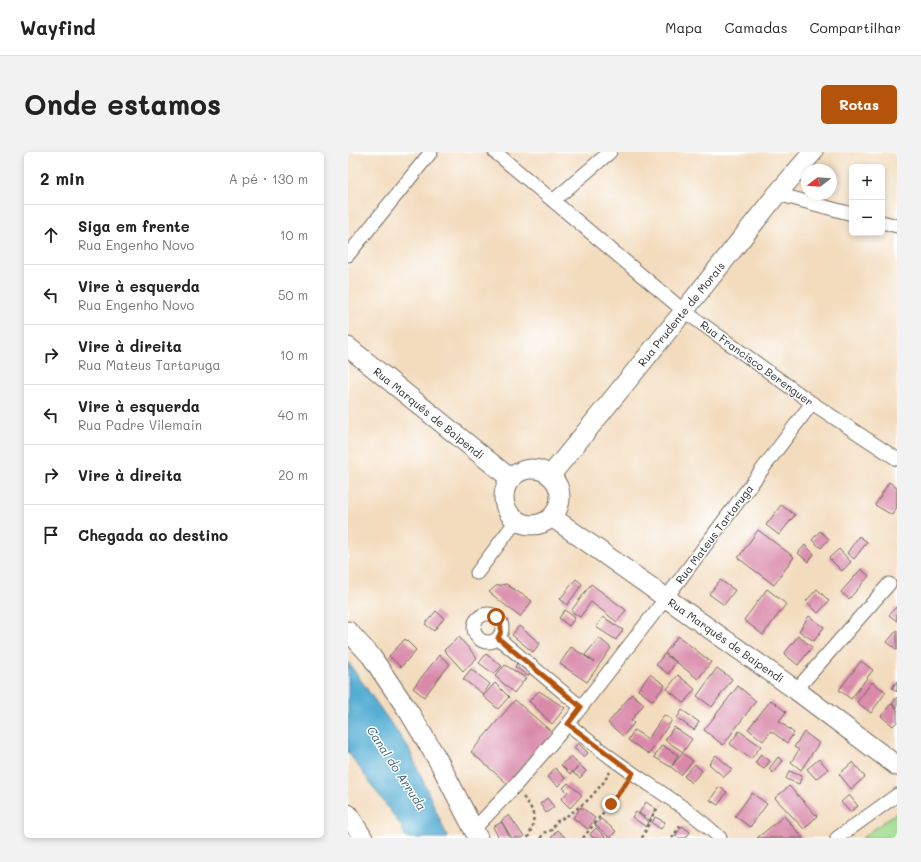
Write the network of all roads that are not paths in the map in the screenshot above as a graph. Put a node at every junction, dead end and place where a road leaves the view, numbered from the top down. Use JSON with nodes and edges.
{"nodes":[{"id":1,"x":432,"y":152,"type":"edge"},
{"id":2,"x":495,"y":152,"type":"edge"},
{"id":3,"x":610,"y":152,"type":"edge"},
{"id":4,"x":813,"y":152,"type":"edge"},
{"id":5,"x":777,"y":194,"type":"junction"},
{"id":6,"x":554,"y":201,"type":"junction"},
{"id":7,"x":849,"y":213,"type":"edge"},
{"id":8,"x":885,"y":223,"type":"edge"},
{"id":9,"x":897,"y":226,"type":"edge"},
{"id":10,"x":348,"y":255,"type":"edge"},
{"id":11,"x":684,"y":311,"type":"junction"},
{"id":12,"x":348,"y":347,"type":"edge"},
{"id":13,"x":812,"y":403,"type":"junction"},
{"id":14,"x":897,"y":459,"type":"edge"},
{"id":15,"x":550,"y":476,"type":"junction"},
{"id":16,"x":511,"y":479,"type":"junction"},
{"id":17,"x":552,"y":517,"type":"junction"},
{"id":18,"x":516,"y":521,"type":"junction"},
{"id":19,"x":477,"y":573,"type":"dead end"},
{"id":20,"x":889,"y":584,"type":"dead end"},
{"id":21,"x":666,"y":598,"type":"junction"},
{"id":22,"x":348,"y":631,"type":"edge"},
{"id":23,"x":498,"y":638,"type":"dead end"},
{"id":24,"x":796,"y":690,"type":"junction"},
{"id":25,"x":581,"y":707,"type":"junction"},
{"id":26,"x":568,"y":724,"type":"junction"},
{"id":27,"x":897,"y":766,"type":"edge"},
{"id":28,"x":897,"y":795,"type":"edge"},
{"id":29,"x":348,"y":814,"type":"edge"},
{"id":30,"x":476,"y":834,"type":"edge"},
{"id":31,"x":363,"y":838,"type":"edge"},
{"id":32,"x":720,"y":838,"type":"edge"},
{"id":33,"x":837,"y":838,"type":"edge"}],
"edges":[{"from":1,"to":10,"type":"street"},
{"from":2,"to":6,"type":"street","name":"Rua Francisco Berenguer"},
{"from":3,"to":6,"type":"street"},
{"from":4,"to":5,"type":"street","name":"Rua Prudente de Morais"},
{"from":5,"to":7,"type":"street"},
{"from":5,"to":11,"type":"street","name":"Rua Prudente de Morais"},
{"from":6,"to":11,"type":"street","name":"Rua Francisco Berenguer"},
{"from":8,"to":9,"type":"street"},
{"from":11,"to":13,"type":"street","name":"Rua Francisco Berenguer"},
{"from":11,"to":15,"type":"street","name":"Rua Prudente de Morais"},
{"from":12,"to":16,"type":"street","name":"Rua Marquês de Baipendi"},
{"from":13,"to":14,"type":"street","name":"Rua Francisco Berenguer"},
{"from":13,"to":21,"type":"street","name":"Rua Mateus Tartaruga"},
{"from":15,"to":16,"type":"street"},
{"from":15,"to":17,"type":"street"},
{"from":16,"to":18,"type":"street"},
{"from":17,"to":18,"type":"street"},
{"from":17,"to":21,"type":"street","name":"Rua Marquês de Baipendi"},
{"from":18,"to":19,"type":"street"},
{"from":20,"to":24,"type":"street"},
{"from":21,"to":24,"type":"street","name":"Rua Marquês de Baipendi"},
{"from":21,"to":25,"type":"street","name":"Rua Mateus Tartaruga"},
{"from":22,"to":30,"type":"street"},
{"from":23,"to":25,"type":"street"},
{"from":24,"to":27,"type":"street","name":"Rua Marquês de Baipendi"},
{"from":25,"to":26,"type":"street","name":"Rua Mateus Tartaruga"},
{"from":26,"to":30,"type":"street","name":"Rua Mateus Tartaruga"},
{"from":26,"to":32,"type":"street"},
{"from":28,"to":33,"type":"street"},
{"from":29,"to":31,"type":"street"}]}
